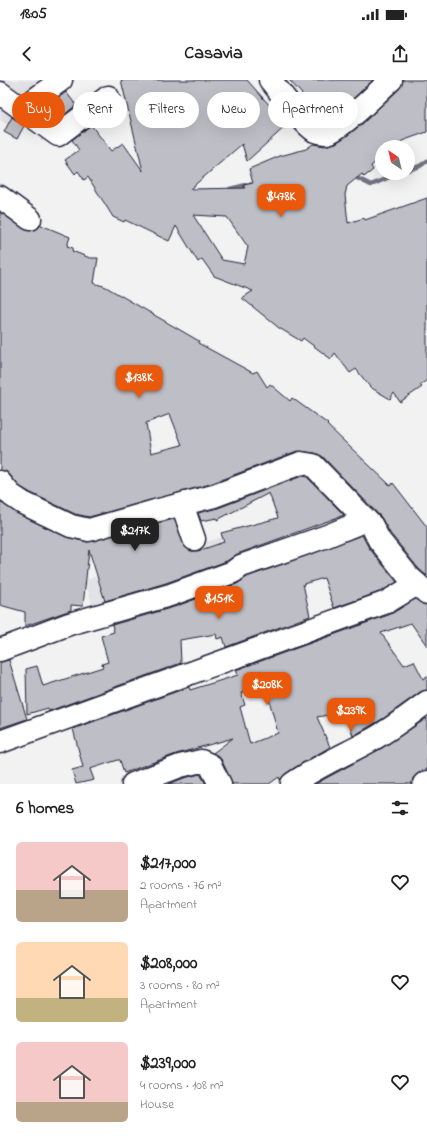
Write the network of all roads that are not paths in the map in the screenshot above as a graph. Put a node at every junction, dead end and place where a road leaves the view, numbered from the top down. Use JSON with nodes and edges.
{"nodes":[{"id":1,"x":61,"y":80,"type":"edge"},
{"id":2,"x":270,"y":80,"type":"edge"},
{"id":3,"x":391,"y":80,"type":"edge"},
{"id":4,"x":45,"y":92,"type":"edge"},
{"id":5,"x":0,"y":93,"type":"edge"},
{"id":6,"x":12,"y":102,"type":"edge"},
{"id":7,"x":73,"y":124,"type":"edge"},
{"id":8,"x":48,"y":128,"type":"edge"},
{"id":9,"x":0,"y":198,"type":"edge"},
{"id":10,"x":30,"y":219,"type":"dead end"},
{"id":11,"x":0,"y":482,"type":"edge"},
{"id":12,"x":182,"y":504,"type":"junction"},
{"id":13,"x":366,"y":520,"type":"junction"},
{"id":14,"x":194,"y":539,"type":"dead end"},
{"id":15,"x":422,"y":588,"type":"edge"},
{"id":16,"x":0,"y":650,"type":"edge"},
{"id":17,"x":427,"y":702,"type":"edge"},
{"id":18,"x":0,"y":742,"type":"edge"},
{"id":19,"x":427,"y":782,"type":"edge"},
{"id":20,"x":133,"y":784,"type":"edge"},
{"id":21,"x":220,"y":784,"type":"edge"},
{"id":22,"x":292,"y":784,"type":"edge"},
{"id":23,"x":424,"y":784,"type":"edge"}],
"edges":[{"from":1,"to":4,"type":"street"},
{"from":2,"to":3,"type":"street"},
{"from":5,"to":6,"type":"street"},
{"from":7,"to":8,"type":"street"},
{"from":9,"to":10,"type":"street"},
{"from":11,"to":12,"type":"street"},
{"from":12,"to":13,"type":"street"},
{"from":12,"to":14,"type":"street"},
{"from":13,"to":15,"type":"street"},
{"from":13,"to":16,"type":"street"},
{"from":15,"to":18,"type":"street"},
{"from":17,"to":22,"type":"street"},
{"from":19,"to":23,"type":"street"},
{"from":20,"to":21,"type":"street"}]}
